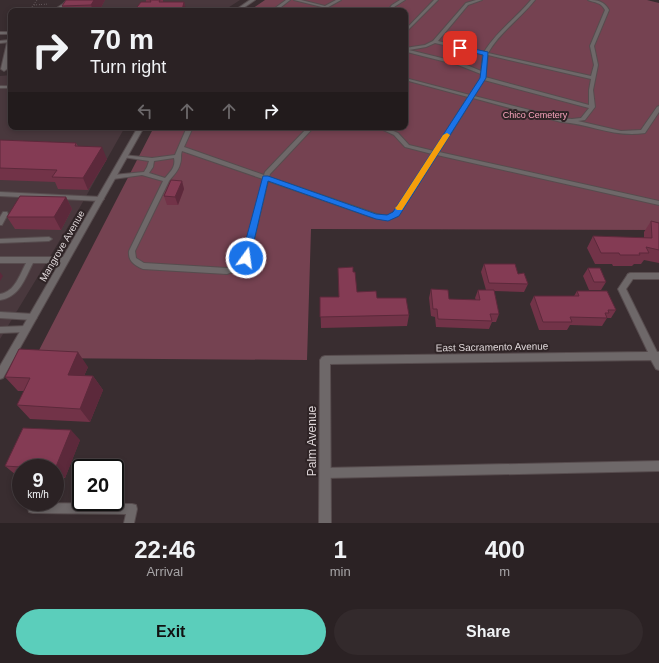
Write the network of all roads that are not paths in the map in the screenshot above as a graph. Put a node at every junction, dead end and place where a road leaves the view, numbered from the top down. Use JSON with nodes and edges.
{"nodes":[{"id":1,"x":69,"y":0,"type":"edge"},
{"id":2,"x":253,"y":0,"type":"edge"},
{"id":3,"x":288,"y":0,"type":"edge"},
{"id":4,"x":296,"y":0,"type":"edge"},
{"id":5,"x":339,"y":0,"type":"edge"},
{"id":6,"x":403,"y":0,"type":"edge"},
{"id":7,"x":436,"y":0,"type":"edge"},
{"id":8,"x":480,"y":0,"type":"edge"},
{"id":9,"x":533,"y":0,"type":"edge"},
{"id":10,"x":590,"y":0,"type":"edge"},
{"id":11,"x":468,"y":1,"type":"edge"},
{"id":12,"x":325,"y":7,"type":"joint"},
{"id":13,"x":60,"y":8,"type":"edge"},
{"id":14,"x":241,"y":8,"type":"edge"},
{"id":15,"x":277,"y":8,"type":"edge"},
{"id":16,"x":391,"y":8,"type":"edge"},
{"id":17,"x":408,"y":29,"type":"edge"},
{"id":18,"x":432,"y":43,"type":"junction"},
{"id":19,"x":8,"y":45,"type":"edge"},
{"id":20,"x":408,"y":50,"type":"edge"},
{"id":21,"x":408,"y":51,"type":"edge"},
{"id":22,"x":486,"y":54,"type":"junction"},
{"id":23,"x":443,"y":59,"type":"junction"},
{"id":24,"x":2,"y":69,"type":"edge"},
{"id":25,"x":483,"y":75,"type":"junction"},
{"id":26,"x":593,"y":78,"type":"junction"},
{"id":27,"x":408,"y":80,"type":"edge"},
{"id":28,"x":471,"y":96,"type":"junction"},
{"id":29,"x":592,"y":106,"type":"junction"},
{"id":30,"x":659,"y":108,"type":"edge"},
{"id":31,"x":572,"y":121,"type":"junction"},
{"id":32,"x":139,"y":130,"type":"edge"},
{"id":33,"x":189,"y":130,"type":"edge"},
{"id":34,"x":308,"y":130,"type":"edge"},
{"id":35,"x":387,"y":130,"type":"edge"},
{"id":36,"x":180,"y":148,"type":"junction"},
{"id":37,"x":436,"y":152,"type":"junction"},
{"id":38,"x":125,"y":156,"type":"junction"},
{"id":39,"x":177,"y":156,"type":"junction"},
{"id":40,"x":152,"y":160,"type":"junction"},
{"id":41,"x":145,"y":174,"type":"junction"},
{"id":42,"x":113,"y":177,"type":"junction"},
{"id":43,"x":266,"y":178,"type":"junction"},
{"id":44,"x":166,"y":180,"type":"junction"},
{"id":45,"x":0,"y":194,"type":"edge"},
{"id":46,"x":101,"y":199,"type":"junction"},
{"id":47,"x":659,"y":204,"type":"edge"},
{"id":48,"x":5,"y":214,"type":"dead end"},
{"id":49,"x":0,"y":223,"type":"edge"},
{"id":50,"x":49,"y":240,"type":"dead end"},
{"id":51,"x":0,"y":241,"type":"edge"},
{"id":52,"x":0,"y":260,"type":"edge"},
{"id":53,"x":31,"y":260,"type":"junction"},
{"id":54,"x":66,"y":260,"type":"junction"},
{"id":55,"x":631,"y":276,"type":"joint"},
{"id":56,"x":659,"y":276,"type":"edge"},
{"id":57,"x":0,"y":297,"type":"edge"},
{"id":58,"x":0,"y":315,"type":"edge"},
{"id":59,"x":33,"y":317,"type":"junction"},
{"id":60,"x":26,"y":329,"type":"junction"},
{"id":61,"x":0,"y":330,"type":"edge"},
{"id":62,"x":657,"y":356,"type":"edge"},
{"id":63,"x":325,"y":360,"type":"joint"},
{"id":64,"x":659,"y":366,"type":"edge"},
{"id":65,"x":0,"y":375,"type":"edge"},
{"id":66,"x":659,"y":466,"type":"edge"},
{"id":67,"x":325,"y":473,"type":"junction"},
{"id":68,"x":64,"y":508,"type":"edge"},
{"id":69,"x":129,"y":523,"type":"edge"},
{"id":70,"x":325,"y":523,"type":"edge"}],
"edges":[{"from":1,"to":13,"type":"street"},
{"from":2,"to":14,"type":"street"},
{"from":3,"to":15,"type":"lane"},
{"from":4,"to":12,"type":"lane"},
{"from":5,"to":12,"type":"lane"},
{"from":6,"to":16,"type":"lane"},
{"from":7,"to":17,"type":"lane"},
{"from":8,"to":11,"type":"lane"},
{"from":9,"to":22,"type":"lane"},
{"from":10,"to":26,"type":"lane"},
{"from":11,"to":18,"type":"lane"},
{"from":18,"to":20,"type":"lane"},
{"from":18,"to":22,"type":"lane"},
{"from":18,"to":23,"type":"lane"},
{"from":19,"to":24,"type":"street"},
{"from":21,"to":23,"type":"lane"},
{"from":22,"to":25,"type":"lane"},
{"from":22,"to":26,"type":"lane"},
{"from":23,"to":25,"type":"lane"},
{"from":25,"to":28,"type":"lane"},
{"from":25,"to":29,"type":"lane"},
{"from":26,"to":29,"type":"lane"},
{"from":27,"to":28,"type":"lane"},
{"from":28,"to":31,"type":"lane"},
{"from":28,"to":37,"type":"lane"},
{"from":29,"to":31,"type":"lane"},
{"from":30,"to":31,"type":"lane"},
{"from":32,"to":38,"type":"street","name":"Mangrove Avenue"},
{"from":33,"to":36,"type":"lane"},
{"from":34,"to":43,"type":"lane"},
{"from":35,"to":37,"type":"lane"},
{"from":36,"to":39,"type":"lane"},
{"from":36,"to":43,"type":"lane"},
{"from":37,"to":43,"type":"lane"},
{"from":37,"to":47,"type":"lane"},
{"from":38,"to":40,"type":"lane"},
{"from":38,"to":42,"type":"street","name":"Mangrove Avenue"},
{"from":39,"to":40,"type":"lane"},
{"from":39,"to":44,"type":"lane"},
{"from":40,"to":41,"type":"lane"},
{"from":41,"to":42,"type":"lane"},
{"from":41,"to":44,"type":"lane"},
{"from":42,"to":46,"type":"street","name":"Mangrove Avenue"},
{"from":43,"to":44,"type":"lane"},
{"from":45,"to":46,"type":"lane"},
{"from":46,"to":54,"type":"street","name":"Mangrove Avenue"},
{"from":48,"to":49,"type":"lane"},
{"from":50,"to":51,"type":"lane"},
{"from":52,"to":53,"type":"lane"},
{"from":53,"to":54,"type":"lane"},
{"from":53,"to":57,"type":"lane"},
{"from":54,"to":59,"type":"street","name":"Mangrove Avenue"},
{"from":55,"to":56,"type":"lane"},
{"from":55,"to":62,"type":"street"},
{"from":58,"to":59,"type":"lane"},
{"from":59,"to":60,"type":"street","name":"Mangrove Avenue"},
{"from":60,"to":61,"type":"lane"},
{"from":60,"to":65,"type":"street","name":"Mangrove Avenue"},
{"from":62,"to":63,"type":"street","name":"East Sacramento Avenue"},
{"from":62,"to":64,"type":"street"},
{"from":63,"to":67,"type":"street","name":"Palm Avenue"},
{"from":66,"to":67,"type":"lane"},
{"from":67,"to":70,"type":"street","name":"Palm Avenue"},
{"from":68,"to":69,"type":"lane"}]}
